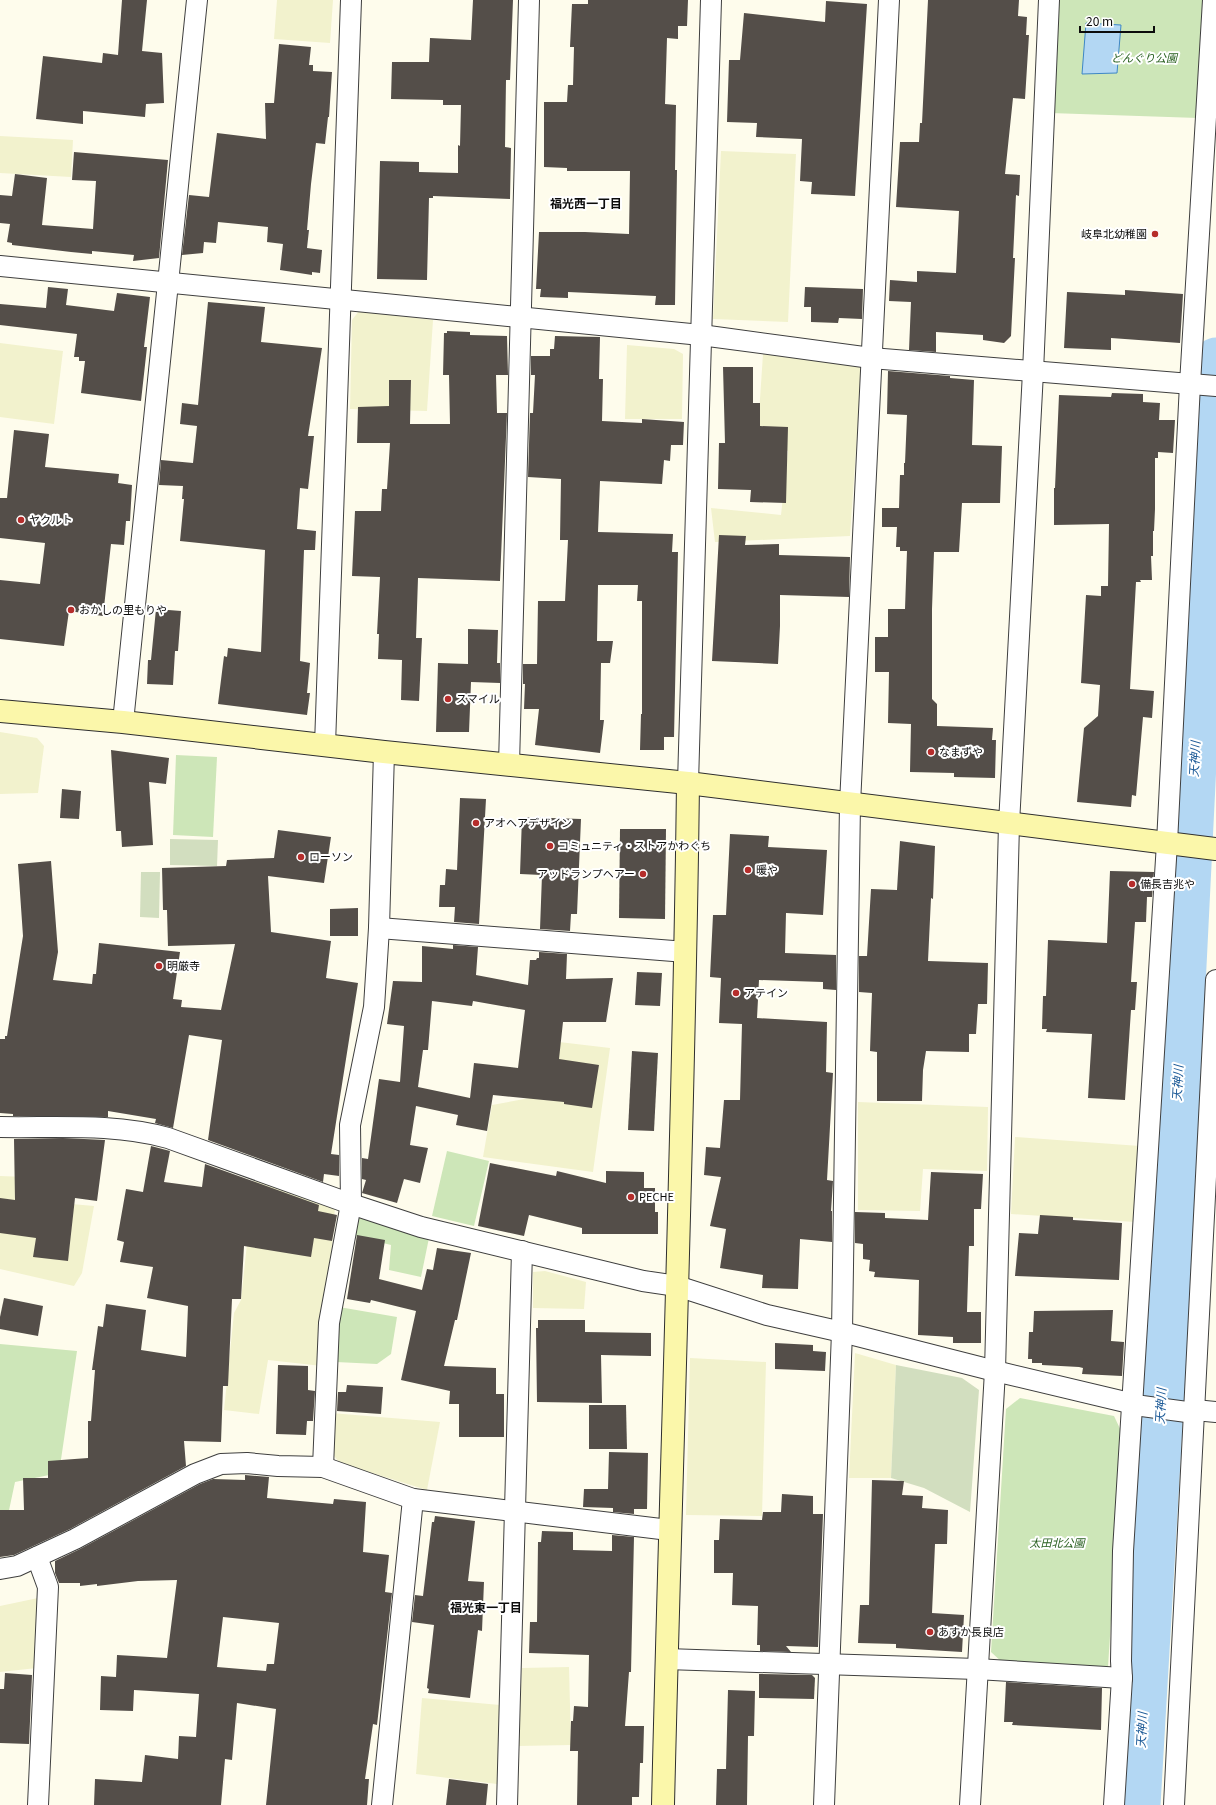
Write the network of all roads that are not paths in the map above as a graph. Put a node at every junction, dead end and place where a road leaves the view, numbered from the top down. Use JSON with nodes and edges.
{"nodes":[{"id":1,"x":197,"y":0,"type":"edge"},
{"id":2,"x":351,"y":0,"type":"edge"},
{"id":3,"x":529,"y":0,"type":"edge"},
{"id":4,"x":712,"y":0,"type":"edge"},
{"id":5,"x":889,"y":0,"type":"edge"},
{"id":6,"x":1049,"y":0,"type":"edge"},
{"id":7,"x":1213,"y":0,"type":"edge"},
{"id":8,"x":0,"y":266,"type":"edge"},
{"id":9,"x":168,"y":282,"type":"junction"},
{"id":10,"x":341,"y":300,"type":"junction"},
{"id":11,"x":521,"y":317,"type":"junction"},
{"id":12,"x":701,"y":335,"type":"junction"},
{"id":13,"x":871,"y":358,"type":"junction"},
{"id":14,"x":1033,"y":372,"type":"junction"},
{"id":15,"x":1202,"y":385,"type":"edge"},
{"id":16,"x":0,"y":711,"type":"edge"},
{"id":17,"x":122,"y":722,"type":"junction"},
{"id":18,"x":325,"y":745,"type":"junction"},
{"id":19,"x":384,"y":752,"type":"junction"},
{"id":20,"x":509,"y":765,"type":"junction"},
{"id":21,"x":688,"y":783,"type":"junction"},
{"id":22,"x":850,"y":804,"type":"junction"},
{"id":23,"x":1009,"y":824,"type":"junction"},
{"id":24,"x":1170,"y":844,"type":"junction"},
{"id":25,"x":1216,"y":849,"type":"edge"},
{"id":26,"x":379,"y":928,"type":"junction"},
{"id":27,"x":686,"y":952,"type":"junction"},
{"id":28,"x":1216,"y":980,"type":"edge"},
{"id":29,"x":1214,"y":1043,"type":"edge"},
{"id":30,"x":0,"y":1127,"type":"edge"},
{"id":31,"x":351,"y":1204,"type":"junction"},
{"id":32,"x":522,"y":1251,"type":"junction"},
{"id":33,"x":677,"y":1286,"type":"junction"},
{"id":34,"x":842,"y":1332,"type":"junction"},
{"id":35,"x":995,"y":1371,"type":"junction"},
{"id":36,"x":1138,"y":1404,"type":"junction"},
{"id":37,"x":1191,"y":1411,"type":"junction"},
{"id":38,"x":1216,"y":1412,"type":"edge"},
{"id":39,"x":323,"y":1467,"type":"junction"},
{"id":40,"x":413,"y":1499,"type":"junction"},
{"id":41,"x":515,"y":1512,"type":"junction"},
{"id":42,"x":669,"y":1530,"type":"junction"},
{"id":43,"x":37,"y":1557,"type":"junction"},
{"id":44,"x":0,"y":1569,"type":"edge"},
{"id":45,"x":666,"y":1659,"type":"junction"},
{"id":46,"x":830,"y":1664,"type":"junction"},
{"id":47,"x":977,"y":1669,"type":"junction"},
{"id":48,"x":1122,"y":1678,"type":"junction"},
{"id":49,"x":38,"y":1805,"type":"edge"},
{"id":50,"x":382,"y":1805,"type":"edge"},
{"id":51,"x":507,"y":1805,"type":"edge"},
{"id":52,"x":663,"y":1805,"type":"edge"},
{"id":53,"x":824,"y":1805,"type":"edge"},
{"id":54,"x":970,"y":1805,"type":"edge"},
{"id":55,"x":1114,"y":1805,"type":"edge"},
{"id":56,"x":1174,"y":1805,"type":"edge"}],
"edges":[{"from":1,"to":9,"type":"street"},
{"from":2,"to":10,"type":"street"},
{"from":3,"to":11,"type":"street"},
{"from":4,"to":12,"type":"street"},
{"from":5,"to":13,"type":"street"},
{"from":6,"to":14,"type":"street"},
{"from":7,"to":15,"type":"street"},
{"from":8,"to":9,"type":"street"},
{"from":9,"to":10,"type":"street"},
{"from":9,"to":17,"type":"street"},
{"from":10,"to":11,"type":"street"},
{"from":10,"to":18,"type":"street"},
{"from":11,"to":12,"type":"street"},
{"from":11,"to":20,"type":"street"},
{"from":12,"to":13,"type":"street"},
{"from":12,"to":21,"type":"street"},
{"from":13,"to":14,"type":"street"},
{"from":13,"to":22,"type":"street"},
{"from":14,"to":15,"type":"street"},
{"from":14,"to":23,"type":"street"},
{"from":15,"to":24,"type":"street"},
{"from":16,"to":17,"type":"street"},
{"from":17,"to":18,"type":"street"},
{"from":18,"to":19,"type":"street"},
{"from":19,"to":20,"type":"street"},
{"from":19,"to":26,"type":"street"},
{"from":20,"to":21,"type":"street"},
{"from":21,"to":22,"type":"street"},
{"from":21,"to":27,"type":"street"},
{"from":22,"to":23,"type":"street"},
{"from":22,"to":34,"type":"street"},
{"from":23,"to":24,"type":"street"},
{"from":23,"to":35,"type":"street"},
{"from":24,"to":25,"type":"street"},
{"from":24,"to":36,"type":"street"},
{"from":26,"to":27,"type":"street"},
{"from":26,"to":31,"type":"street"},
{"from":27,"to":33,"type":"street"},
{"from":28,"to":29,"type":"street"},
{"from":29,"to":37,"type":"street"},
{"from":30,"to":31,"type":"street"},
{"from":31,"to":32,"type":"street"},
{"from":31,"to":39,"type":"street"},
{"from":32,"to":33,"type":"street"},
{"from":32,"to":41,"type":"street"},
{"from":33,"to":34,"type":"street"},
{"from":33,"to":42,"type":"street"},
{"from":34,"to":35,"type":"street"},
{"from":34,"to":46,"type":"street"},
{"from":35,"to":36,"type":"street"},
{"from":35,"to":47,"type":"street"},
{"from":36,"to":37,"type":"street"},
{"from":36,"to":48,"type":"street"},
{"from":37,"to":38,"type":"street"},
{"from":37,"to":56,"type":"street"},
{"from":39,"to":40,"type":"street"},
{"from":39,"to":43,"type":"street"},
{"from":40,"to":41,"type":"street"},
{"from":40,"to":50,"type":"street"},
{"from":41,"to":42,"type":"street"},
{"from":41,"to":51,"type":"street"},
{"from":42,"to":45,"type":"street"},
{"from":43,"to":44,"type":"street"},
{"from":43,"to":49,"type":"street"},
{"from":45,"to":46,"type":"street"},
{"from":45,"to":52,"type":"street"},
{"from":46,"to":47,"type":"street"},
{"from":46,"to":53,"type":"street"},
{"from":47,"to":48,"type":"street"},
{"from":47,"to":54,"type":"street"},
{"from":48,"to":55,"type":"street"}]}
